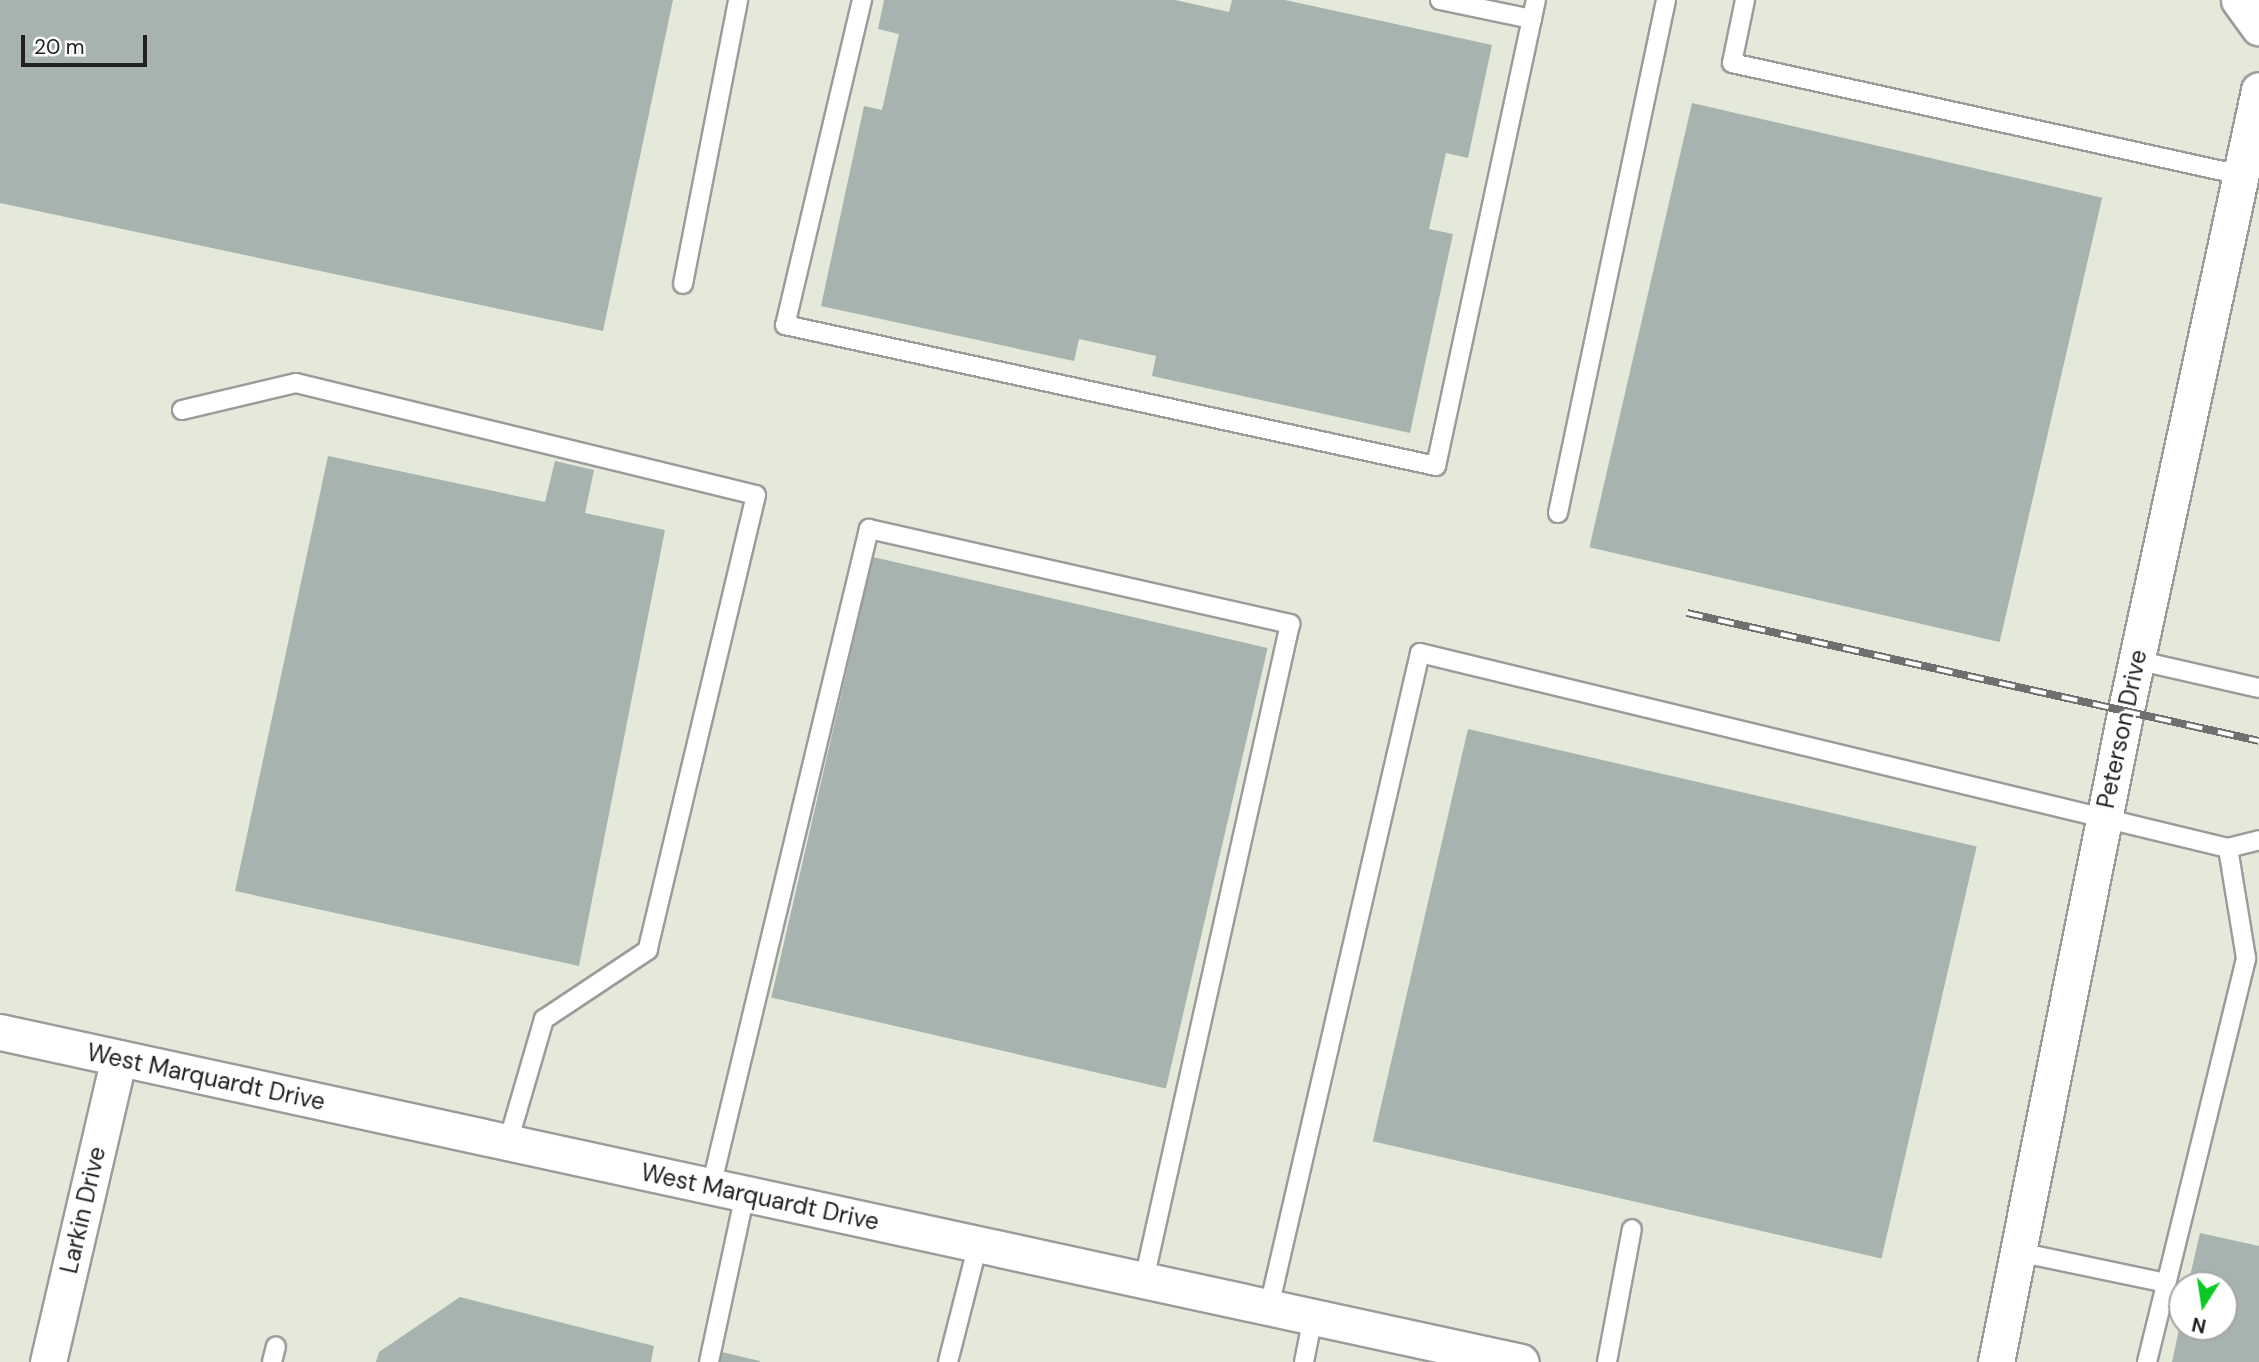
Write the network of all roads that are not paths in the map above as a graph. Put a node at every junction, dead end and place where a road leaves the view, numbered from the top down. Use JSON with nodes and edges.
{"nodes":[{"id":1,"x":738,"y":0,"type":"edge"},
{"id":2,"x":862,"y":0,"type":"edge"},
{"id":3,"x":1440,"y":0,"type":"edge"},
{"id":4,"x":1536,"y":0,"type":"edge"},
{"id":5,"x":1666,"y":0,"type":"edge"},
{"id":6,"x":1745,"y":0,"type":"edge"},
{"id":7,"x":2239,"y":0,"type":"edge"},
{"id":8,"x":1532,"y":19,"type":"junction"},
{"id":9,"x":2259,"y":28,"type":"edge"},
{"id":10,"x":2258,"y":94,"type":"edge"},
{"id":11,"x":2241,"y":175,"type":"junction"},
{"id":12,"x":683,"y":285,"type":"dead end"},
{"id":13,"x":182,"y":410,"type":"dead end"},
{"id":14,"x":1559,"y":513,"type":"dead end"},
{"id":15,"x":2136,"y":660,"type":"junction"},
{"id":16,"x":2259,"y":688,"type":"edge"},
{"id":17,"x":2104,"y":818,"type":"junction"},
{"id":18,"x":2259,"y":840,"type":"edge"},
{"id":19,"x":2228,"y":848,"type":"junction"},
{"id":20,"x":0,"y":1032,"type":"edge"},
{"id":21,"x":119,"y":1058,"type":"junction"},
{"id":22,"x":508,"y":1142,"type":"junction"},
{"id":23,"x":728,"y":1190,"type":"junction"},
{"id":24,"x":1632,"y":1229,"type":"dead end"},
{"id":25,"x":978,"y":1244,"type":"junction"},
{"id":26,"x":2018,"y":1252,"type":"junction"},
{"id":27,"x":1144,"y":1280,"type":"junction"},
{"id":28,"x":2166,"y":1283,"type":"junction"},
{"id":29,"x":1269,"y":1307,"type":"junction"},
{"id":30,"x":1313,"y":1317,"type":"junction"},
{"id":31,"x":48,"y":1362,"type":"edge"},
{"id":32,"x":709,"y":1362,"type":"edge"},
{"id":33,"x":948,"y":1362,"type":"edge"},
{"id":34,"x":1304,"y":1362,"type":"edge"},
{"id":35,"x":1521,"y":1362,"type":"edge"},
{"id":36,"x":1607,"y":1362,"type":"edge"},
{"id":37,"x":1996,"y":1362,"type":"edge"},
{"id":38,"x":2147,"y":1362,"type":"edge"}],
"edges":[{"from":1,"to":12,"type":"lane"},
{"from":2,"to":8,"type":"lane"},
{"from":3,"to":8,"type":"lane"},
{"from":4,"to":8,"type":"lane"},
{"from":5,"to":14,"type":"lane"},
{"from":6,"to":11,"type":"lane"},
{"from":7,"to":9,"type":"street"},
{"from":10,"to":11,"type":"street","name":"Peterson Drive"},
{"from":11,"to":15,"type":"street","name":"Peterson Drive"},
{"from":13,"to":22,"type":"lane"},
{"from":15,"to":16,"type":"lane"},
{"from":15,"to":17,"type":"street","name":"Peterson Drive"},
{"from":17,"to":19,"type":"lane"},
{"from":17,"to":26,"type":"street","name":"Peterson Drive"},
{"from":17,"to":29,"type":"lane"},
{"from":18,"to":19,"type":"lane"},
{"from":19,"to":28,"type":"lane"},
{"from":20,"to":21,"type":"street","name":"West Marquardt Drive"},
{"from":21,"to":22,"type":"street","name":"West Marquardt Drive"},
{"from":21,"to":31,"type":"street","name":"Larkin Drive"},
{"from":22,"to":23,"type":"street","name":"West Marquardt Drive"},
{"from":23,"to":25,"type":"street","name":"West Marquardt Drive"},
{"from":23,"to":27,"type":"lane"},
{"from":23,"to":32,"type":"lane"},
{"from":24,"to":36,"type":"lane"},
{"from":25,"to":27,"type":"street","name":"West Marquardt Drive"},
{"from":25,"to":33,"type":"lane"},
{"from":26,"to":28,"type":"lane"},
{"from":26,"to":37,"type":"street","name":"Peterson Drive"},
{"from":27,"to":29,"type":"street","name":"West Marquardt Drive"},
{"from":28,"to":38,"type":"lane"},
{"from":29,"to":30,"type":"street","name":"West Marquardt Drive"},
{"from":30,"to":34,"type":"lane"},
{"from":30,"to":35,"type":"street","name":"West Marquardt Drive"}]}
